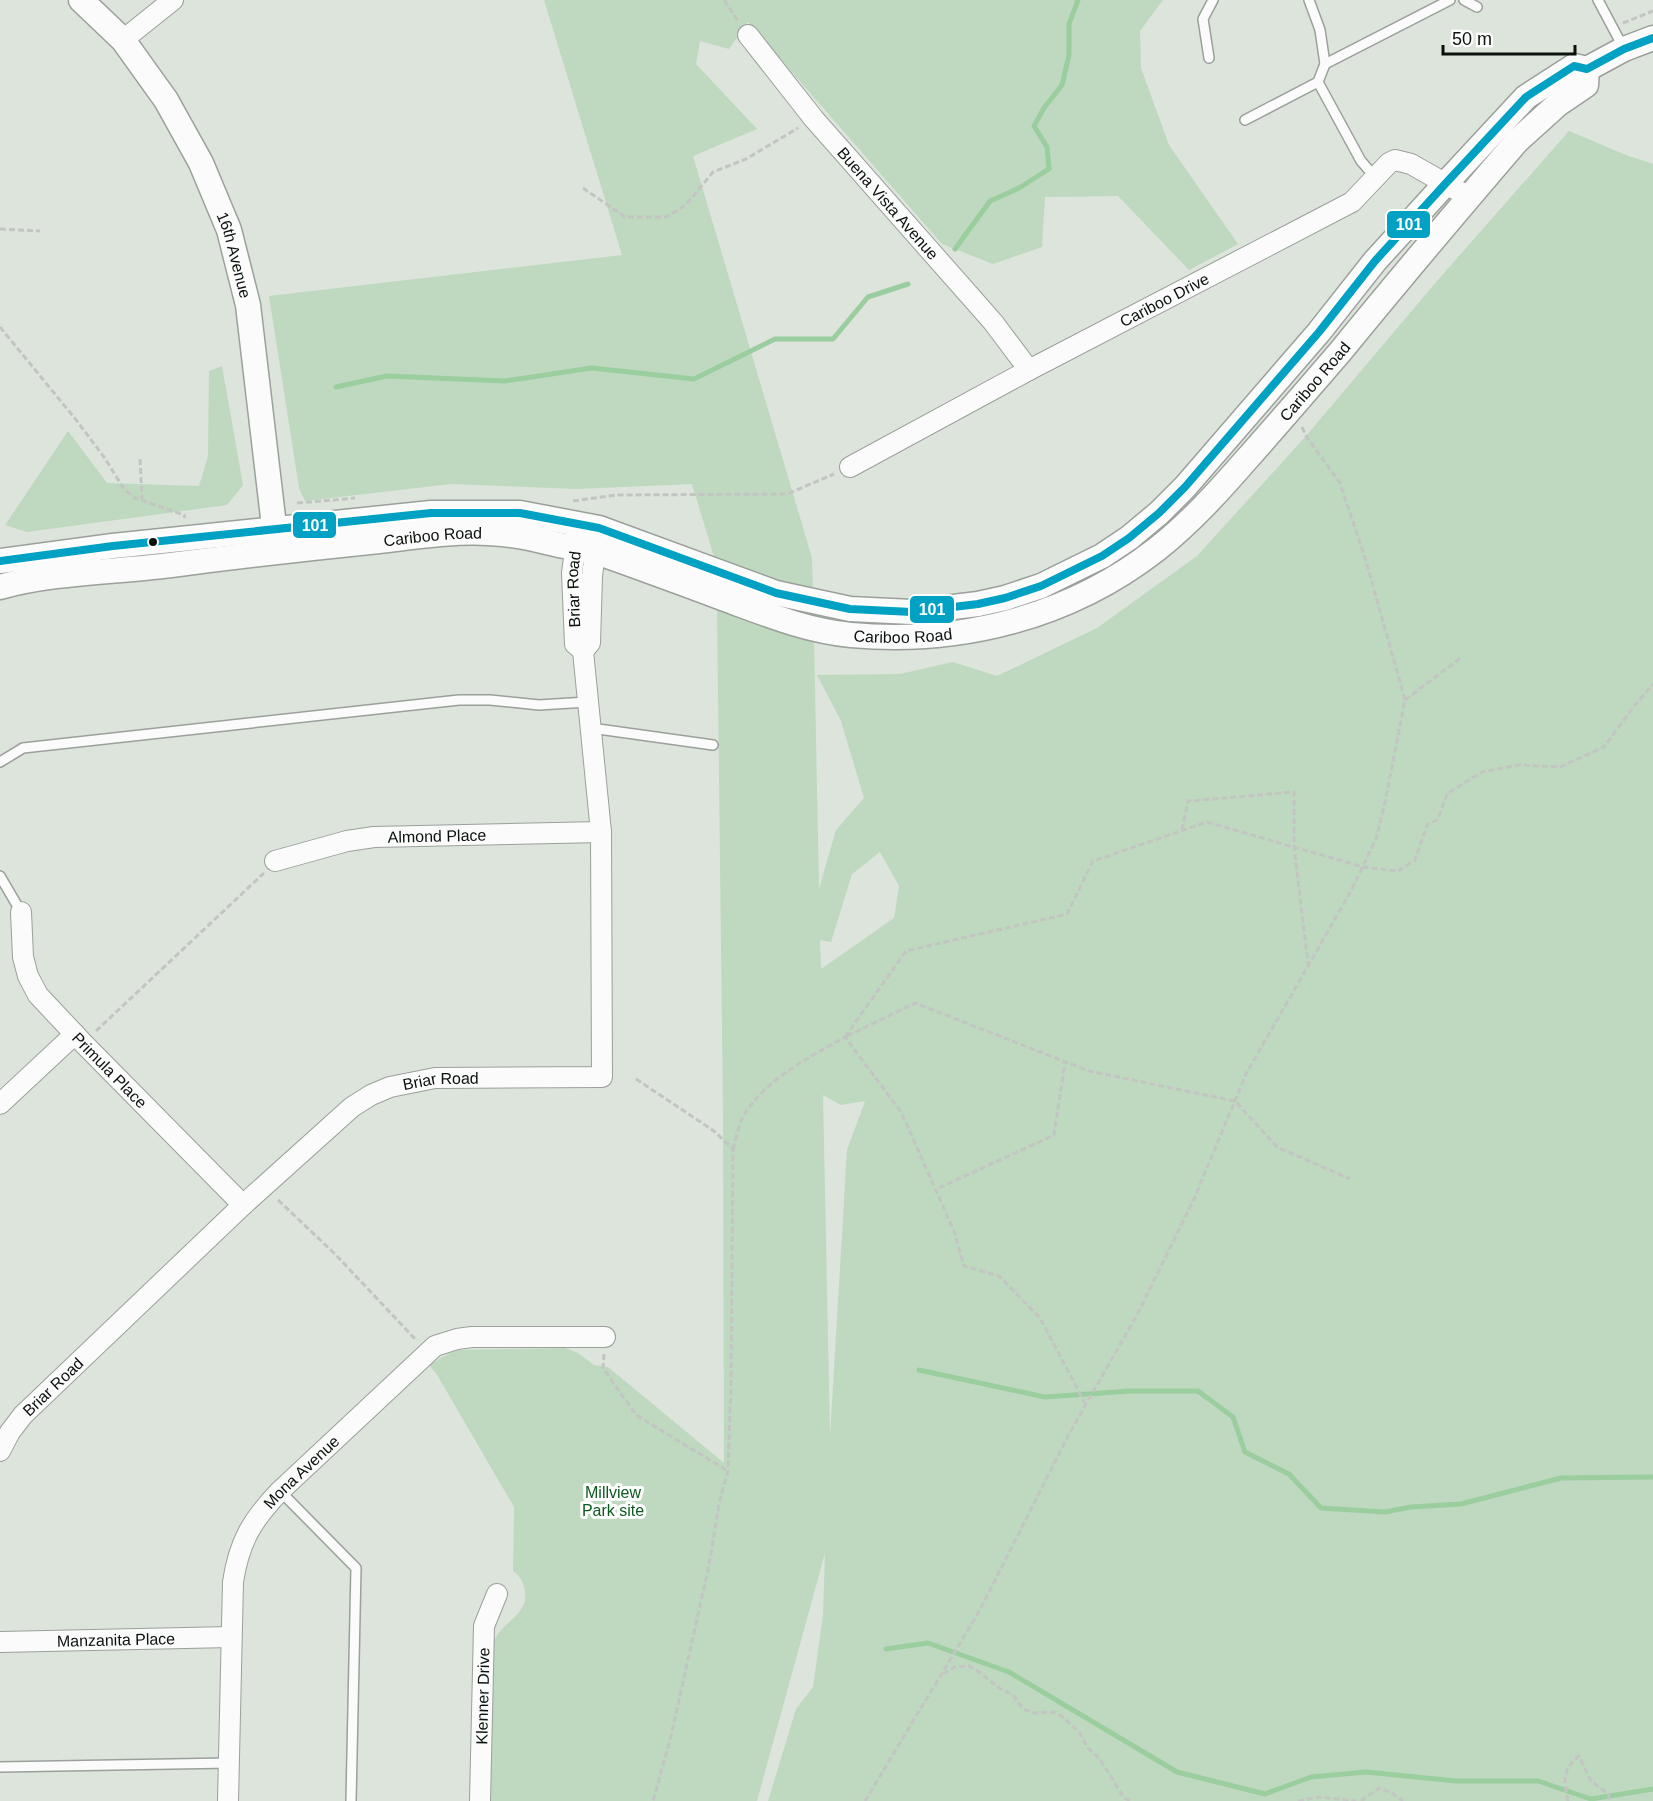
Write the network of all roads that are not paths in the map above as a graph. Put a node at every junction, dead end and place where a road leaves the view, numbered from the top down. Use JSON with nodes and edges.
{"nodes":[{"id":1,"x":81,"y":0,"type":"edge"},
{"id":2,"x":173,"y":0,"type":"edge"},
{"id":3,"x":1213,"y":0,"type":"edge"},
{"id":4,"x":1309,"y":0,"type":"edge"},
{"id":5,"x":1450,"y":0,"type":"edge"},
{"id":6,"x":1464,"y":0,"type":"edge"},
{"id":7,"x":1598,"y":0,"type":"edge"},
{"id":8,"x":1477,"y":7,"type":"dead end"},
{"id":9,"x":748,"y":35,"type":"road end"},
{"id":10,"x":1653,"y":38,"type":"edge"},
{"id":11,"x":123,"y":40,"type":"junction"},
{"id":12,"x":1624,"y":49,"type":"junction"},
{"id":13,"x":1209,"y":58,"type":"dead end"},
{"id":14,"x":1325,"y":64,"type":"junction"},
{"id":15,"x":1587,"y":69,"type":"junction"},
{"id":16,"x":1318,"y":82,"type":"junction"},
{"id":17,"x":1245,"y":120,"type":"dead end"},
{"id":18,"x":1375,"y":177,"type":"junction"},
{"id":19,"x":1446,"y":183,"type":"junction"},
{"id":20,"x":1469,"y":197,"type":"junction"},
{"id":21,"x":1029,"y":370,"type":"junction"},
{"id":22,"x":850,"y":467,"type":"road end"},
{"id":23,"x":587,"y":538,"type":"junction"},
{"id":24,"x":276,"y":540,"type":"junction"},
{"id":25,"x":0,"y":561,"type":"edge"},
{"id":26,"x":0,"y":587,"type":"edge"},
{"id":27,"x":587,"y":702,"type":"junction"},
{"id":28,"x":591,"y":728,"type":"junction"},
{"id":29,"x":713,"y":745,"type":"dead end"},
{"id":30,"x":0,"y":762,"type":"edge"},
{"id":31,"x":601,"y":832,"type":"junction"},
{"id":32,"x":275,"y":861,"type":"road end"},
{"id":33,"x":0,"y":876,"type":"edge"},
{"id":34,"x":21,"y":912,"type":"joint"},
{"id":35,"x":84,"y":1034,"type":"junction"},
{"id":36,"x":0,"y":1104,"type":"edge"},
{"id":37,"x":243,"y":1205,"type":"junction"},
{"id":38,"x":605,"y":1337,"type":"dead end"},
{"id":39,"x":0,"y":1451,"type":"edge"},
{"id":40,"x":280,"y":1491,"type":"junction"},
{"id":41,"x":497,"y":1594,"type":"dead end"},
{"id":42,"x":231,"y":1636,"type":"junction"},
{"id":43,"x":0,"y":1642,"type":"edge"},
{"id":44,"x":229,"y":1763,"type":"junction"},
{"id":45,"x":0,"y":1767,"type":"edge"},
{"id":46,"x":228,"y":1801,"type":"edge"},
{"id":47,"x":351,"y":1801,"type":"edge"},
{"id":48,"x":480,"y":1801,"type":"edge"}],
"edges":[{"from":1,"to":11,"type":"street","name":"16th Avenue"},
{"from":2,"to":11,"type":"street"},
{"from":3,"to":13,"type":"lane"},
{"from":4,"to":14,"type":"lane"},
{"from":5,"to":14,"type":"lane"},
{"from":6,"to":8,"type":"lane"},
{"from":7,"to":12,"type":"lane"},
{"from":9,"to":21,"type":"street","name":"Buena Vista Avenue"},
{"from":10,"to":12,"type":"street","name":"Cariboo Road"},
{"from":11,"to":24,"type":"street","name":"16th Avenue"},
{"from":12,"to":15,"type":"street","name":"Cariboo Road"},
{"from":14,"to":16,"type":"lane"},
{"from":15,"to":19,"type":"street","name":"Cariboo Road"},
{"from":15,"to":20,"type":"street","name":"Cariboo Road"},
{"from":16,"to":17,"type":"lane"},
{"from":16,"to":18,"type":"lane"},
{"from":18,"to":19,"type":"street","name":"Cariboo Drive"},
{"from":18,"to":21,"type":"street","name":"Cariboo Drive"},
{"from":19,"to":20,"type":"street","name":"Cariboo Drive"},
{"from":19,"to":23,"type":"street","name":"Cariboo Road"},
{"from":20,"to":23,"type":"street","name":"Cariboo Road"},
{"from":21,"to":22,"type":"street","name":"Cariboo Drive"},
{"from":23,"to":24,"type":"street","name":"Cariboo Road"},
{"from":23,"to":27,"type":"street","name":"Briar Road"},
{"from":24,"to":25,"type":"street","name":"Cariboo Road"},
{"from":24,"to":26,"type":"street","name":"Cariboo Road"},
{"from":27,"to":28,"type":"street","name":"Briar Road"},
{"from":27,"to":30,"type":"lane"},
{"from":28,"to":29,"type":"lane"},
{"from":28,"to":31,"type":"street","name":"Briar Road"},
{"from":31,"to":32,"type":"street","name":"Almond Place"},
{"from":31,"to":37,"type":"street","name":"Briar Road"},
{"from":33,"to":34,"type":"lane"},
{"from":34,"to":35,"type":"street","name":"Primula Place"},
{"from":35,"to":36,"type":"street"},
{"from":35,"to":37,"type":"street","name":"Primula Place"},
{"from":37,"to":39,"type":"street","name":"Briar Road"},
{"from":38,"to":40,"type":"street","name":"Mona Avenue"},
{"from":40,"to":42,"type":"street","name":"Mona Avenue"},
{"from":40,"to":47,"type":"lane"},
{"from":41,"to":48,"type":"street","name":"Klenner Drive"},
{"from":42,"to":43,"type":"street","name":"Manzanita Place"},
{"from":42,"to":44,"type":"street","name":"Mona Avenue"},
{"from":44,"to":45,"type":"lane"},
{"from":44,"to":46,"type":"street","name":"Mona Avenue"}]}
